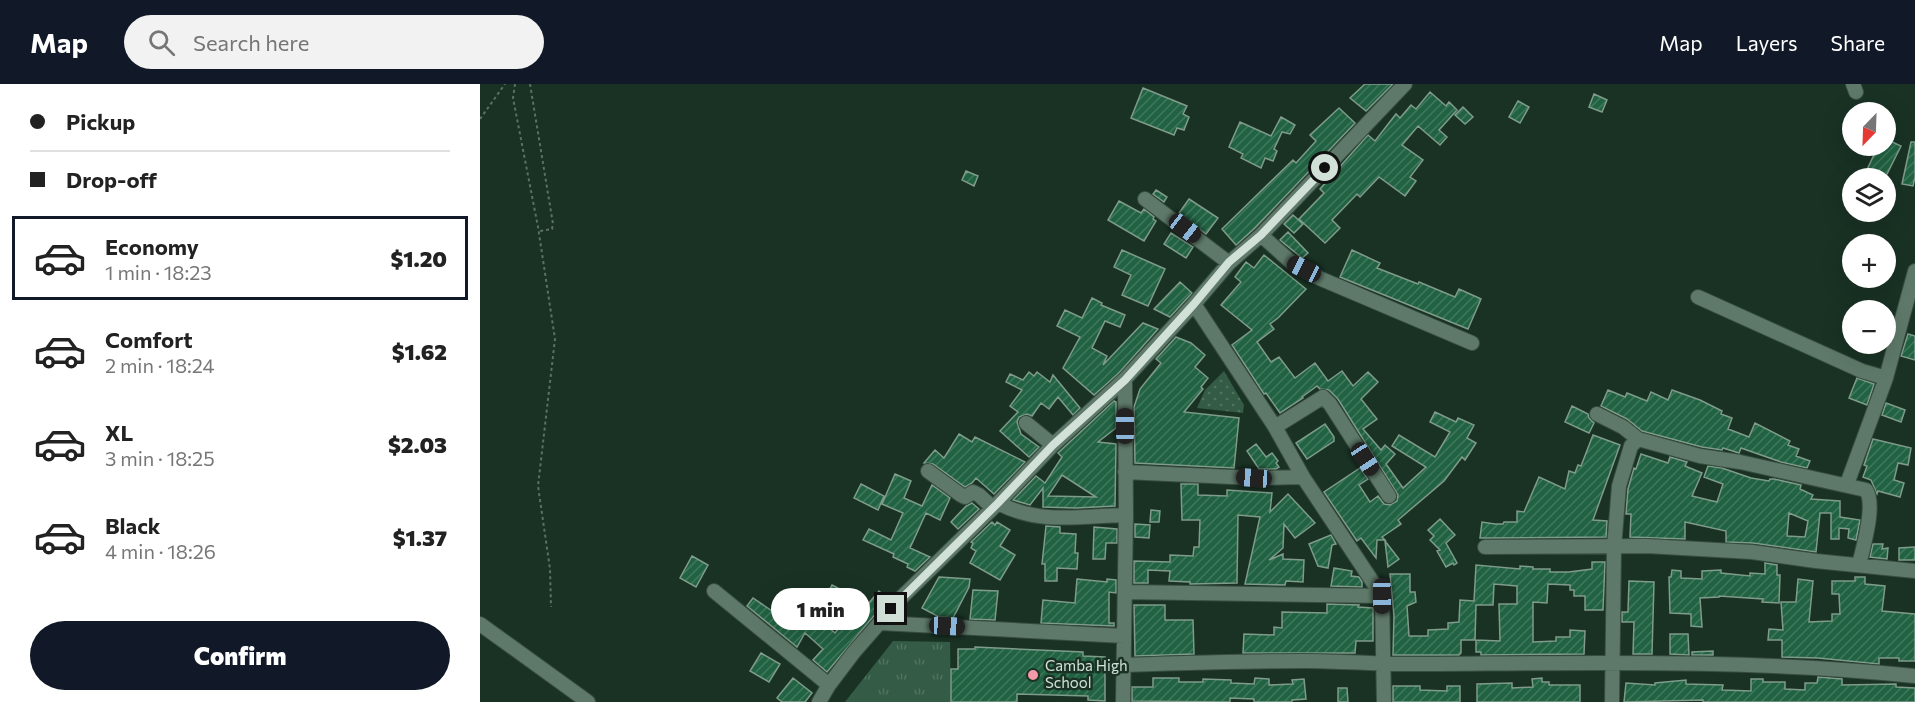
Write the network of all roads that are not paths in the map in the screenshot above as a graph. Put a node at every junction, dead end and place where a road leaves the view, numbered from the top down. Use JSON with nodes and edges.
{"nodes":[{"id":1,"x":1405,"y":84,"type":"edge"},
{"id":2,"x":1145,"y":199,"type":"dead end"},
{"id":3,"x":1261,"y":235,"type":"junction"},
{"id":4,"x":1229,"y":262,"type":"junction"},
{"id":5,"x":1915,"y":271,"type":"edge"},
{"id":6,"x":1698,"y":297,"type":"dead end"},
{"id":7,"x":1194,"y":304,"type":"junction"},
{"id":8,"x":1472,"y":343,"type":"dead end"},
{"id":9,"x":1886,"y":378,"type":"junction"},
{"id":10,"x":1125,"y":380,"type":"junction"},
{"id":11,"x":1597,"y":414,"type":"dead end"},
{"id":12,"x":1026,"y":423,"type":"dead end"},
{"id":13,"x":1275,"y":427,"type":"junction"},
{"id":14,"x":1638,"y":439,"type":"junction"},
{"id":15,"x":1053,"y":445,"type":"junction"},
{"id":16,"x":928,"y":471,"type":"dead end"},
{"id":17,"x":1125,"y":472,"type":"junction"},
{"id":18,"x":1303,"y":477,"type":"junction"},
{"id":19,"x":1847,"y":484,"type":"junction"},
{"id":20,"x":1389,"y":496,"type":"dead end"},
{"id":21,"x":995,"y":506,"type":"junction"},
{"id":22,"x":1126,"y":515,"type":"junction"},
{"id":23,"x":1485,"y":547,"type":"dead end"},
{"id":24,"x":1614,"y":548,"type":"junction"},
{"id":25,"x":1859,"y":565,"type":"junction"},
{"id":26,"x":1915,"y":571,"type":"edge"},
{"id":27,"x":714,"y":591,"type":"dead end"},
{"id":28,"x":1125,"y":592,"type":"junction"},
{"id":29,"x":1382,"y":596,"type":"junction"},
{"id":30,"x":880,"y":622,"type":"junction"},
{"id":31,"x":480,"y":624,"type":"edge"},
{"id":32,"x":1124,"y":636,"type":"junction"},
{"id":33,"x":1612,"y":663,"type":"junction"},
{"id":34,"x":1122,"y":665,"type":"junction"},
{"id":35,"x":1383,"y":665,"type":"junction"},
{"id":36,"x":1915,"y":676,"type":"edge"},
{"id":37,"x":829,"y":685,"type":"junction"},
{"id":38,"x":588,"y":702,"type":"edge"},
{"id":39,"x":819,"y":702,"type":"edge"},
{"id":40,"x":1122,"y":702,"type":"edge"},
{"id":41,"x":1384,"y":702,"type":"edge"},
{"id":42,"x":1612,"y":702,"type":"edge"}],
"edges":[{"from":1,"to":3,"type":"street"},
{"from":2,"to":4,"type":"street"},
{"from":3,"to":4,"type":"street"},
{"from":3,"to":8,"type":"street"},
{"from":4,"to":7,"type":"street"},
{"from":5,"to":9,"type":"street"},
{"from":6,"to":9,"type":"street"},
{"from":7,"to":10,"type":"street"},
{"from":7,"to":13,"type":"street"},
{"from":9,"to":19,"type":"street"},
{"from":10,"to":15,"type":"street"},
{"from":10,"to":17,"type":"street"},
{"from":11,"to":14,"type":"street"},
{"from":12,"to":15,"type":"street"},
{"from":13,"to":18,"type":"street"},
{"from":13,"to":20,"type":"street"},
{"from":14,"to":19,"type":"street"},
{"from":14,"to":24,"type":"street"},
{"from":15,"to":21,"type":"street"},
{"from":16,"to":21,"type":"street"},
{"from":17,"to":18,"type":"street"},
{"from":17,"to":22,"type":"street"},
{"from":18,"to":29,"type":"street"},
{"from":19,"to":25,"type":"street"},
{"from":21,"to":22,"type":"street"},
{"from":21,"to":30,"type":"street"},
{"from":22,"to":28,"type":"street"},
{"from":23,"to":24,"type":"street"},
{"from":24,"to":25,"type":"street"},
{"from":24,"to":33,"type":"street"},
{"from":25,"to":26,"type":"street"},
{"from":27,"to":37,"type":"street"},
{"from":28,"to":29,"type":"street"},
{"from":28,"to":32,"type":"street"},
{"from":29,"to":35,"type":"street"},
{"from":30,"to":32,"type":"street"},
{"from":30,"to":37,"type":"street"},
{"from":31,"to":38,"type":"street"},
{"from":32,"to":34,"type":"street"},
{"from":33,"to":35,"type":"street"},
{"from":33,"to":36,"type":"street"},
{"from":33,"to":42,"type":"street"},
{"from":34,"to":35,"type":"street"},
{"from":34,"to":40,"type":"street"},
{"from":35,"to":41,"type":"street"},
{"from":37,"to":39,"type":"street"}]}
